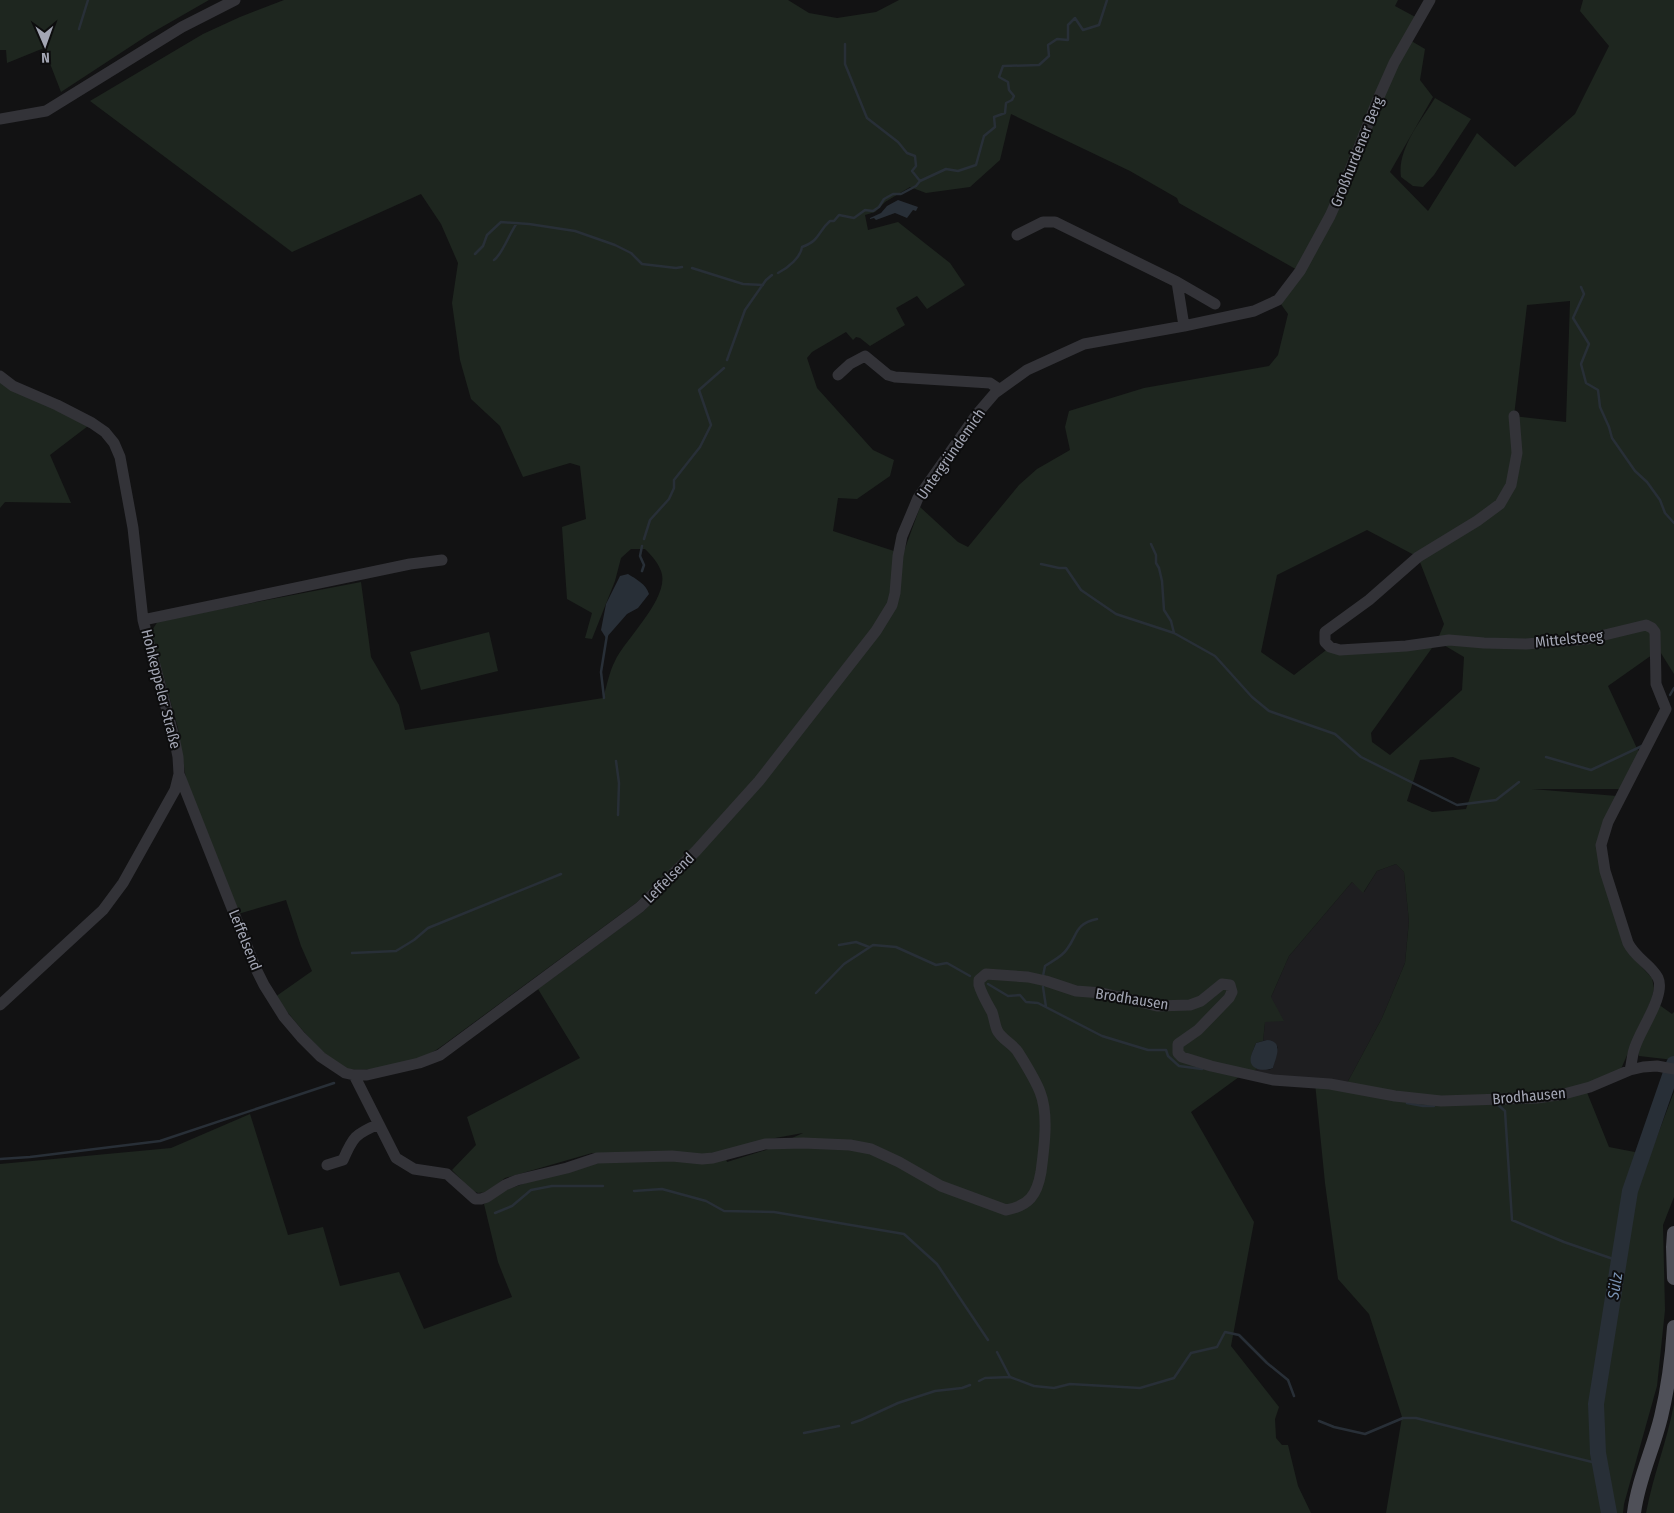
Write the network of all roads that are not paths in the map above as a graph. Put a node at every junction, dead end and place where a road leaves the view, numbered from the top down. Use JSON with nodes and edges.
{"nodes":[{"id":1,"x":235,"y":0,"type":"edge"},
{"id":2,"x":1430,"y":0,"type":"edge"},
{"id":3,"x":0,"y":120,"type":"edge"},
{"id":4,"x":1017,"y":235,"type":"dead end"},
{"id":5,"x":1177,"y":282,"type":"junction"},
{"id":6,"x":1278,"y":300,"type":"joint"},
{"id":7,"x":1215,"y":304,"type":"dead end"},
{"id":8,"x":1184,"y":326,"type":"junction"},
{"id":9,"x":838,"y":375,"type":"dead end"},
{"id":10,"x":0,"y":376,"type":"edge"},
{"id":11,"x":999,"y":389,"type":"junction"},
{"id":12,"x":1514,"y":416,"type":"dead end"},
{"id":13,"x":442,"y":560,"type":"dead end"},
{"id":14,"x":897,"y":580,"type":"joint"},
{"id":15,"x":143,"y":620,"type":"junction"},
{"id":16,"x":179,"y":774,"type":"junction"},
{"id":17,"x":0,"y":1005,"type":"edge"},
{"id":18,"x":1674,"y":1069,"type":"edge"},
{"id":19,"x":1630,"y":1070,"type":"junction"},
{"id":20,"x":354,"y":1075,"type":"junction"},
{"id":21,"x":379,"y":1124,"type":"junction"},
{"id":22,"x":327,"y":1165,"type":"dead end"},
{"id":23,"x":1674,"y":1233,"type":"edge"},
{"id":24,"x":1674,"y":1278,"type":"edge"},
{"id":25,"x":1674,"y":1327,"type":"edge"},
{"id":26,"x":1634,"y":1513,"type":"edge"}],
"edges":[{"from":1,"to":3,"type":"street"},
{"from":2,"to":6,"type":"street","name":"Großhurdener Berg"},
{"from":4,"to":5,"type":"street"},
{"from":5,"to":7,"type":"street"},
{"from":5,"to":8,"type":"street"},
{"from":6,"to":8,"type":"street","name":"Untergründemich"},
{"from":8,"to":11,"type":"street","name":"Untergründemich"},
{"from":9,"to":11,"type":"street"},
{"from":10,"to":15,"type":"street","name":"Hohkeppeler Straße"},
{"from":11,"to":14,"type":"street","name":"Untergründemich"},
{"from":12,"to":19,"type":"street","name":"Mittelsteeg"},
{"from":13,"to":15,"type":"street"},
{"from":14,"to":20,"type":"street","name":"Leffelsend"},
{"from":15,"to":16,"type":"street","name":"Hohkeppeler Straße"},
{"from":16,"to":17,"type":"street","name":"Hohkeppeler Straße"},
{"from":16,"to":20,"type":"street","name":"Leffelsend"},
{"from":18,"to":19,"type":"street","name":"Brodhausen"},
{"from":19,"to":21,"type":"street","name":"Brodhausen"},
{"from":20,"to":21,"type":"street"},
{"from":21,"to":22,"type":"street"},
{"from":23,"to":24,"type":"main road"},
{"from":25,"to":26,"type":"main road"}]}
